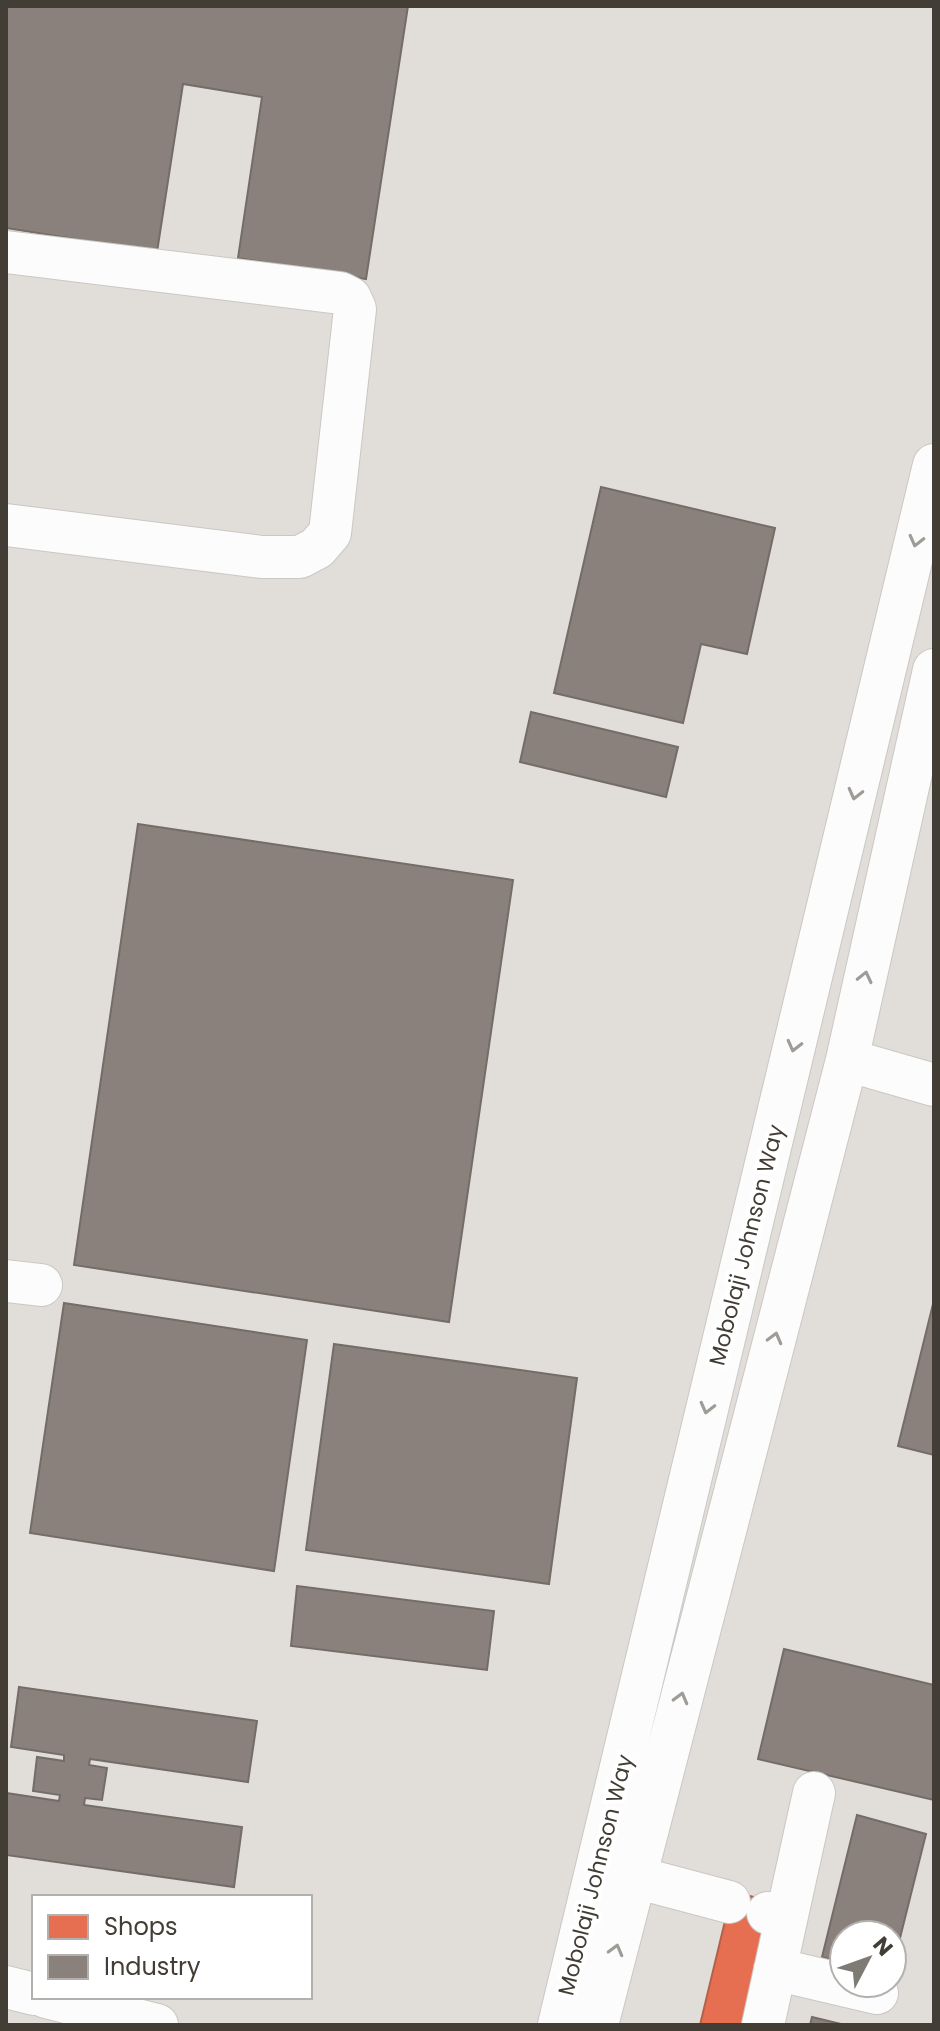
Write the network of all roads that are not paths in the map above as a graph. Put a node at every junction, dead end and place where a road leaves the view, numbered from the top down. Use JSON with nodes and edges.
{"nodes":[{"id":1,"x":6,"y":252,"type":"edge"},
{"id":2,"x":934,"y":465,"type":"edge"},
{"id":3,"x":6,"y":525,"type":"edge"},
{"id":4,"x":934,"y":670,"type":"edge"},
{"id":5,"x":847,"y":1060,"type":"junction"},
{"id":6,"x":934,"y":1085,"type":"edge"},
{"id":7,"x":814,"y":1793,"type":"dead end"},
{"id":8,"x":635,"y":1877,"type":"junction"},
{"id":9,"x":761,"y":1912,"type":"junction"},
{"id":10,"x":775,"y":1969,"type":"junction"},
{"id":11,"x":828,"y":1981,"type":"edge"},
{"id":12,"x":6,"y":1987,"type":"edge"},
{"id":13,"x":32,"y":1994,"type":"edge"},
{"id":14,"x":54,"y":1999,"type":"edge"},
{"id":15,"x":157,"y":2025,"type":"edge"},
{"id":16,"x":559,"y":2025,"type":"edge"},
{"id":17,"x":597,"y":2025,"type":"edge"},
{"id":18,"x":763,"y":2025,"type":"edge"}],
"edges":[{"from":1,"to":3,"type":"street"},
{"from":2,"to":16,"type":"street","name":"Mobolaji Johnson Way","one_way":true},
{"from":5,"to":4,"type":"street","name":"Mobolaji Johnson Way","one_way":true},
{"from":5,"to":6,"type":"street"},
{"from":8,"to":5,"type":"street","name":"Mobolaji Johnson Way","one_way":true},
{"from":7,"to":9,"type":"street"},
{"from":8,"to":9,"type":"street"},
{"from":17,"to":8,"type":"street","name":"Mobolaji Johnson Way","one_way":true},
{"from":9,"to":10,"type":"street"},
{"from":10,"to":11,"type":"street"},
{"from":10,"to":18,"type":"street"},
{"from":12,"to":13,"type":"street"},
{"from":14,"to":15,"type":"street"}]}
